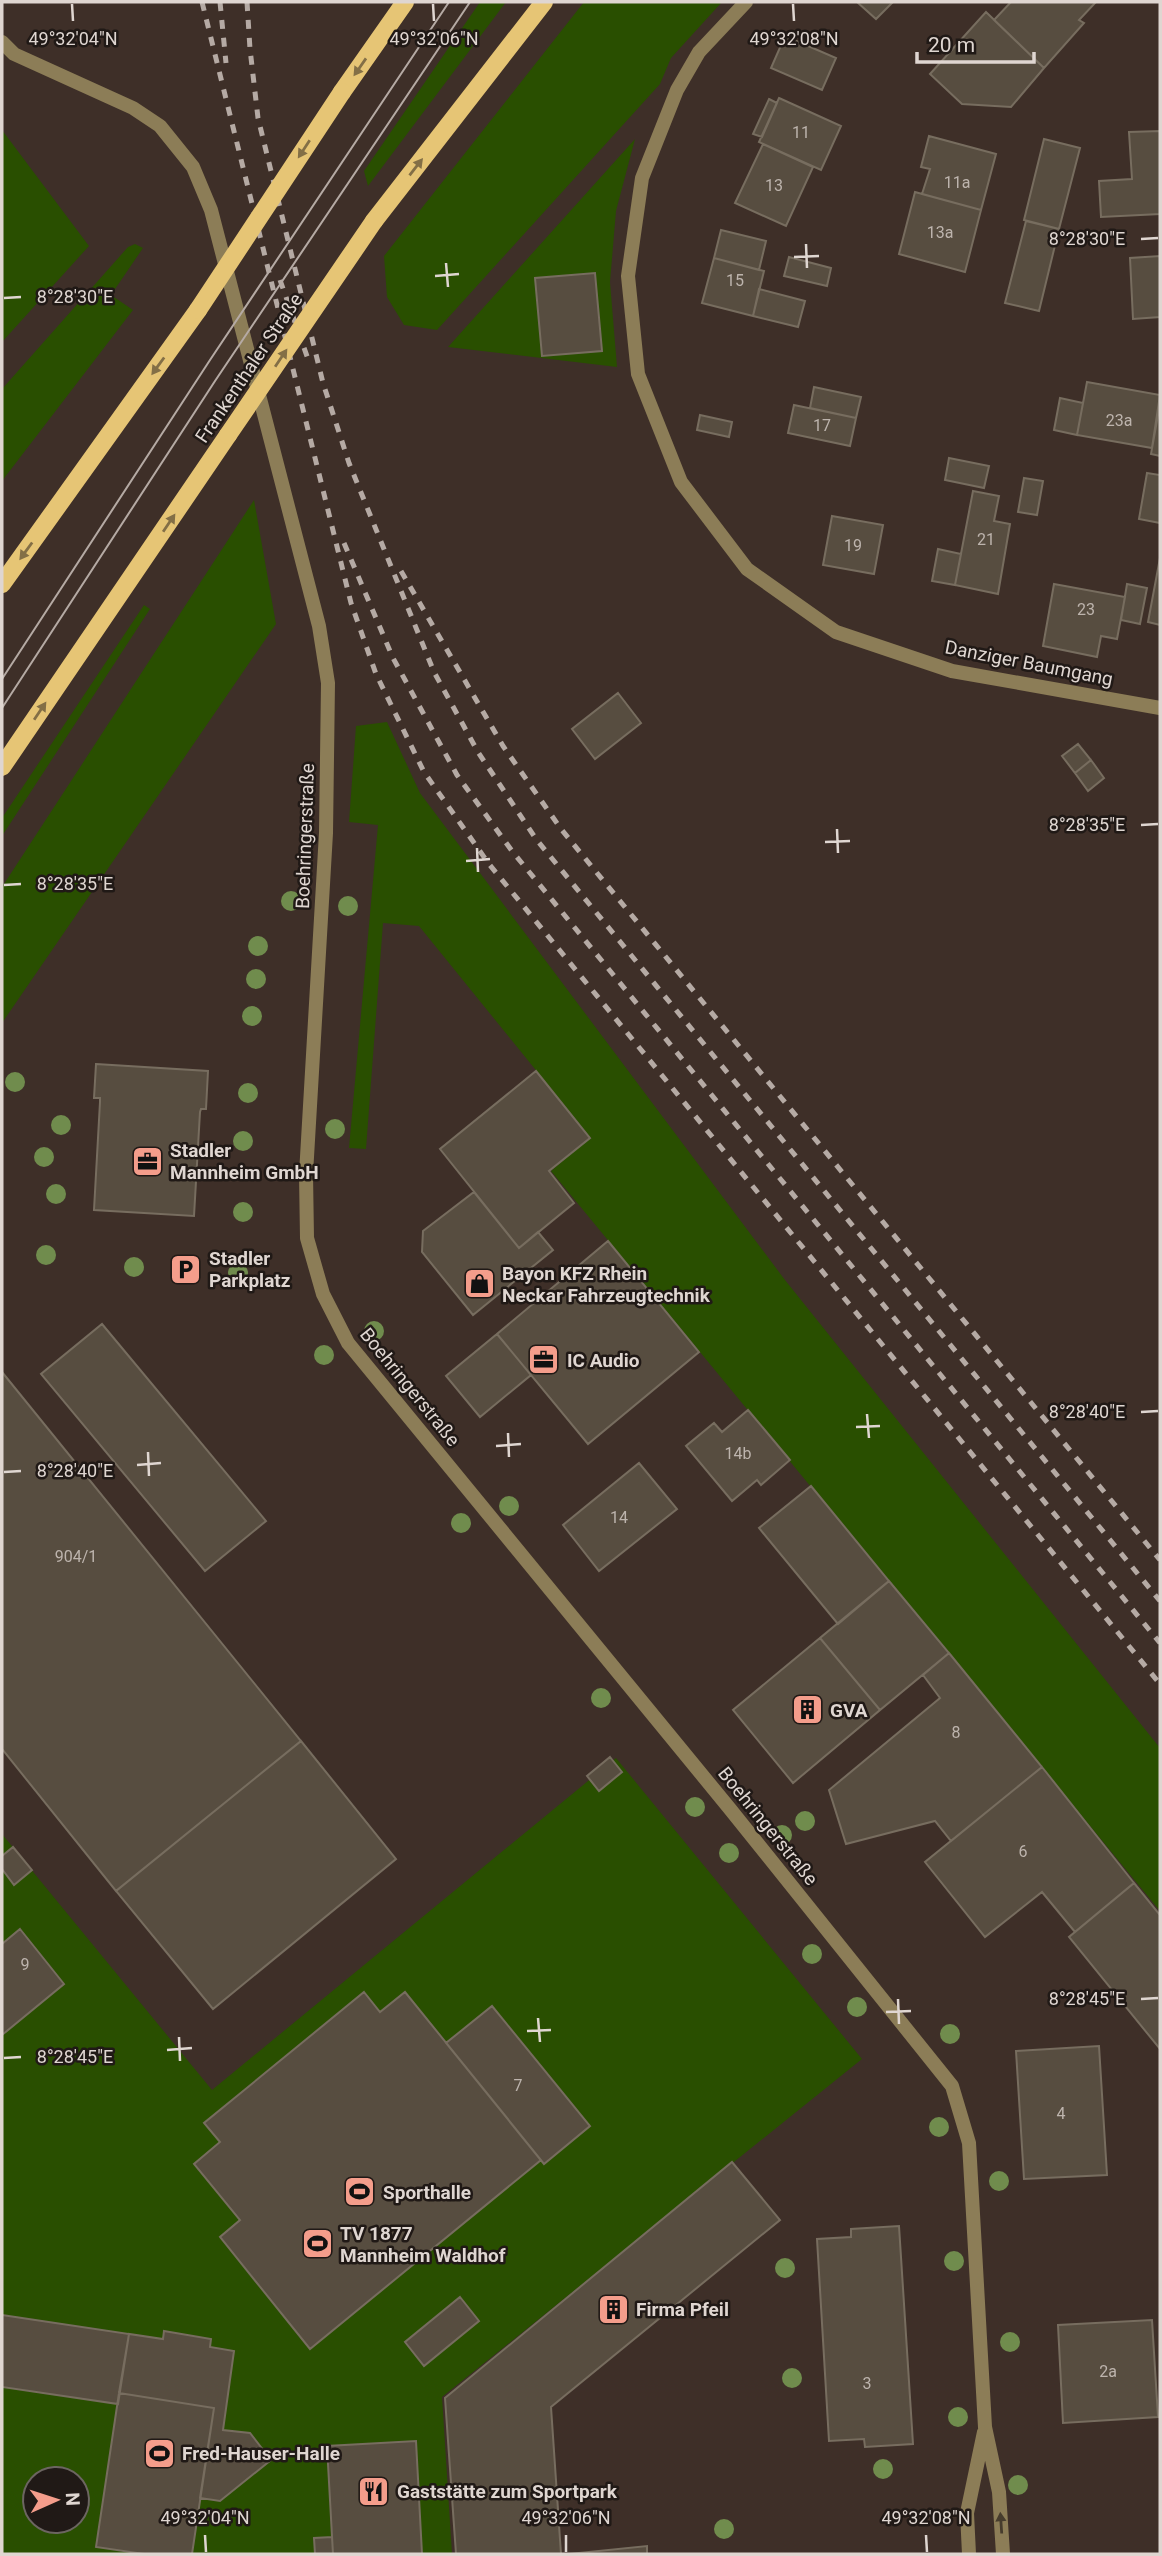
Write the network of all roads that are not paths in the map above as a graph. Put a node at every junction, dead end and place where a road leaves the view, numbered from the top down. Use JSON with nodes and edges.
{"nodes":[{"id":1,"x":405,"y":2,"type":"edge"},
{"id":2,"x":544,"y":2,"type":"edge"},
{"id":3,"x":746,"y":2,"type":"edge"},
{"id":4,"x":2,"y":42,"type":"edge"},
{"id":5,"x":2,"y":584,"type":"edge"},
{"id":6,"x":1160,"y":708,"type":"edge"},
{"id":7,"x":2,"y":767,"type":"edge"},
{"id":8,"x":985,"y":2427,"type":"junction"},
{"id":9,"x":969,"y":2554,"type":"edge"},
{"id":10,"x":1003,"y":2554,"type":"edge"}],
"edges":[{"from":1,"to":5,"type":"main road","one_way":true,"bridge":true},
{"from":7,"to":2,"type":"main road","name":"Frankenthaler Straße","one_way":true,"bridge":true},
{"from":3,"to":6,"type":"street","name":"Danziger Baumgang"},
{"from":4,"to":8,"type":"street","name":"Boehringerstraße"},
{"from":8,"to":9,"type":"street","name":"Boehringerstraße"},
{"from":10,"to":8,"type":"street","name":"Boehringerstraße","one_way":true}]}
